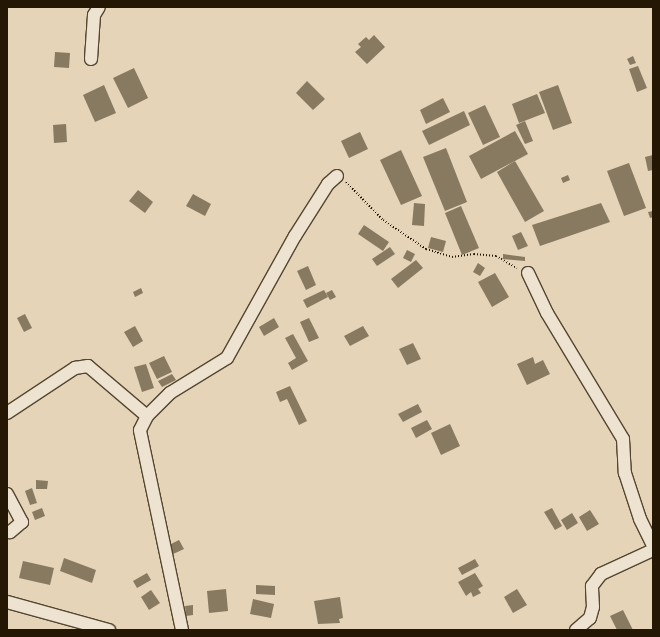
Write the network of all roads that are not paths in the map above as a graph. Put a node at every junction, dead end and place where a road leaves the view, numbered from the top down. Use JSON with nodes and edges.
{"nodes":[{"id":1,"x":99,"y":7,"type":"edge"},
{"id":2,"x":91,"y":59,"type":"dead end"},
{"id":3,"x":337,"y":176,"type":"road end"},
{"id":4,"x":528,"y":273,"type":"road end"},
{"id":5,"x":7,"y":413,"type":"edge"},
{"id":6,"x":147,"y":416,"type":"junction"},
{"id":7,"x":7,"y":494,"type":"edge"},
{"id":8,"x":10,"y":532,"type":"dead end"},
{"id":9,"x":653,"y":546,"type":"edge"},
{"id":10,"x":653,"y":550,"type":"edge"},
{"id":11,"x":7,"y":602,"type":"edge"},
{"id":12,"x":109,"y":630,"type":"edge"},
{"id":13,"x":182,"y":630,"type":"edge"},
{"id":14,"x":576,"y":630,"type":"edge"}],
"edges":[{"from":1,"to":2,"type":"street"},
{"from":3,"to":6,"type":"street"},
{"from":4,"to":9,"type":"street"},
{"from":5,"to":6,"type":"street"},
{"from":6,"to":13,"type":"street"},
{"from":7,"to":8,"type":"street"},
{"from":10,"to":14,"type":"street"},
{"from":11,"to":12,"type":"street"}]}
